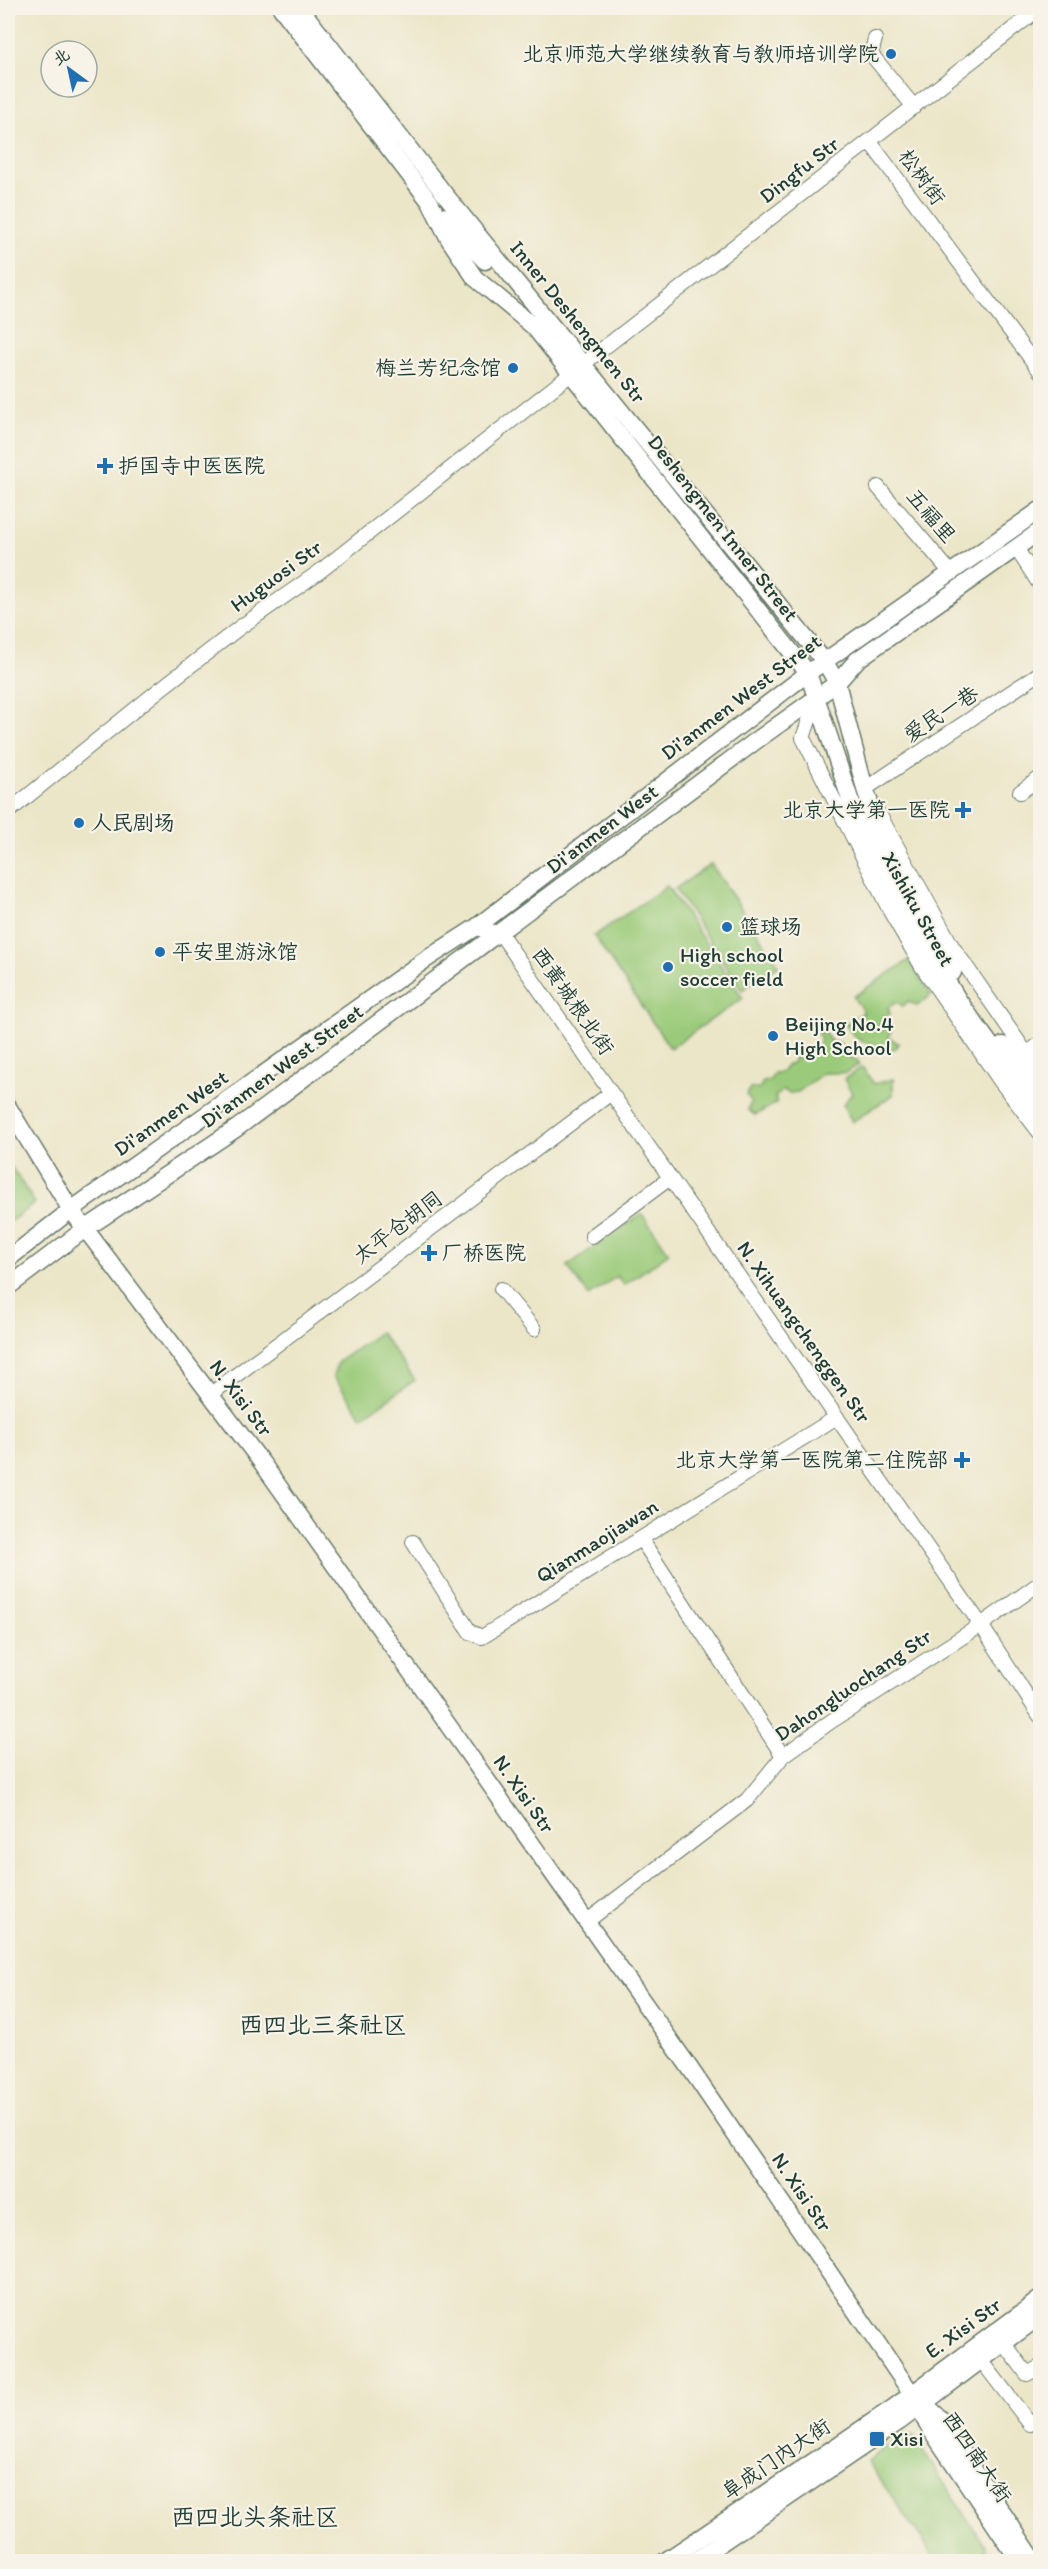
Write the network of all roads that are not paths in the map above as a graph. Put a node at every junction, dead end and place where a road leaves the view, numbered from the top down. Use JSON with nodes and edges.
{"nodes":[{"id":1,"x":281,"y":8,"type":"edge"},
{"id":2,"x":300,"y":8,"type":"edge"},
{"id":3,"x":1040,"y":8,"type":"edge"},
{"id":4,"x":875,"y":39,"type":"dead end"},
{"id":5,"x":914,"y":107,"type":"junction"},
{"id":6,"x":870,"y":142,"type":"junction"},
{"id":7,"x":540,"y":323,"type":"junction"},
{"id":8,"x":577,"y":370,"type":"junction"},
{"id":9,"x":1041,"y":371,"type":"edge"},
{"id":10,"x":603,"y":402,"type":"junction"},
{"id":11,"x":878,"y":487,"type":"dead end"},
{"id":12,"x":1041,"y":510,"type":"edge"},
{"id":13,"x":1041,"y":531,"type":"edge"},
{"id":14,"x":1016,"y":548,"type":"junction"},
{"id":15,"x":951,"y":573,"type":"junction"},
{"id":16,"x":1041,"y":585,"type":"edge"},
{"id":17,"x":825,"y":662,"type":"junction"},
{"id":18,"x":808,"y":673,"type":"junction"},
{"id":19,"x":1041,"y":673,"type":"edge"},
{"id":20,"x":837,"y":683,"type":"junction"},
{"id":21,"x":817,"y":696,"type":"junction"},
{"id":22,"x":1041,"y":778,"type":"edge"},
{"id":23,"x":865,"y":789,"type":"junction"},
{"id":24,"x":1020,"y":792,"type":"dead end"},
{"id":25,"x":8,"y":812,"type":"edge"},
{"id":26,"x":475,"y":928,"type":"junction"},
{"id":27,"x":500,"y":933,"type":"junction"},
{"id":28,"x":1041,"y":1044,"type":"edge"},
{"id":29,"x":1026,"y":1054,"type":"junction"},
{"id":30,"x":1041,"y":1073,"type":"edge"},
{"id":31,"x":611,"y":1093,"type":"junction"},
{"id":32,"x":1041,"y":1095,"type":"edge"},
{"id":33,"x":8,"y":1107,"type":"edge"},
{"id":34,"x":1041,"y":1114,"type":"edge"},
{"id":35,"x":1041,"y":1133,"type":"edge"},
{"id":36,"x":670,"y":1178,"type":"junction"},
{"id":37,"x":71,"y":1210,"type":"junction"},
{"id":38,"x":86,"y":1229,"type":"junction"},
{"id":39,"x":592,"y":1236,"type":"dead end"},
{"id":40,"x":8,"y":1259,"type":"edge"},
{"id":41,"x":8,"y":1287,"type":"edge"},
{"id":42,"x":501,"y":1289,"type":"dead end"},
{"id":43,"x":534,"y":1329,"type":"dead end"},
{"id":44,"x":211,"y":1394,"type":"junction"},
{"id":45,"x":837,"y":1417,"type":"junction"},
{"id":46,"x":641,"y":1539,"type":"junction"},
{"id":47,"x":413,"y":1542,"type":"dead end"},
{"id":48,"x":1041,"y":1583,"type":"edge"},
{"id":49,"x":981,"y":1625,"type":"junction"},
{"id":50,"x":1041,"y":1716,"type":"edge"},
{"id":51,"x":783,"y":1756,"type":"junction"},
{"id":52,"x":586,"y":1922,"type":"junction"},
{"id":53,"x":1041,"y":2299,"type":"edge"},
{"id":54,"x":1041,"y":2316,"type":"edge"},
{"id":55,"x":1004,"y":2343,"type":"junction"},
{"id":56,"x":981,"y":2360,"type":"junction"},
{"id":57,"x":1041,"y":2367,"type":"edge"},
{"id":58,"x":918,"y":2401,"type":"junction"},
{"id":59,"x":1041,"y":2419,"type":"edge"},
{"id":60,"x":664,"y":2562,"type":"edge"},
{"id":61,"x":693,"y":2562,"type":"edge"},
{"id":62,"x":1020,"y":2562,"type":"edge"},
{"id":63,"x":1035,"y":2562,"type":"edge"}],
"edges":[{"from":1,"to":7,"type":"main road","name":"Deshengmen Inner Street"},
{"from":2,"to":7,"type":"main road","name":"Inner Deshengmen Str"},
{"from":3,"to":5,"type":"street","name":"Dingfu Str"},
{"from":4,"to":5,"type":"street"},
{"from":5,"to":6,"type":"street","name":"Dingfu Str"},
{"from":6,"to":8,"type":"street","name":"Dingfu Str"},
{"from":6,"to":9,"type":"street","name":"松树街"},
{"from":7,"to":8,"type":"main road","name":"Deshengmen Inner Street"},
{"from":8,"to":10,"type":"main road","name":"Deshengmen Inner Street"},
{"from":8,"to":25,"type":"street","name":"Huguosi Str"},
{"from":10,"to":17,"type":"main road","name":"Inner Deshengmen Str"},
{"from":10,"to":18,"type":"main road","name":"Deshengmen Inner Street"},
{"from":11,"to":15,"type":"street","name":"五福里"},
{"from":12,"to":15,"type":"main road","name":"Di'anmen West Street"},
{"from":13,"to":14,"type":"main road","name":"Di'anmen West Street"},
{"from":14,"to":16,"type":"street"},
{"from":14,"to":20,"type":"main road","name":"Di'anmen West Street"},
{"from":15,"to":17,"type":"main road","name":"Di'anmen West Street"},
{"from":17,"to":18,"type":"main road","name":"Di'anmen West Street"},
{"from":17,"to":20,"type":"main road","name":"Inner Deshengmen Str"},
{"from":18,"to":21,"type":"main road","name":"Deshengmen Inner Street"},
{"from":18,"to":26,"type":"main road","name":"Di'anmen West Street"},
{"from":19,"to":23,"type":"street","name":"爱民一巷"},
{"from":20,"to":21,"type":"main road","name":"Di'anmen West Street"},
{"from":20,"to":23,"type":"main road","name":"Inner Deshengmen Str"},
{"from":21,"to":27,"type":"main road","name":"Di'anmen West"},
{"from":21,"to":34,"type":"main road","name":"Xishiku Street"},
{"from":21,"to":35,"type":"street","name":"Xishiku Street"},
{"from":22,"to":24,"type":"street"},
{"from":23,"to":29,"type":"street","name":"Xishiku Street"},
{"from":23,"to":32,"type":"main road","name":"Inner Deshengmen Str"},
{"from":26,"to":27,"type":"street"},
{"from":26,"to":37,"type":"main road","name":"Di'anmen West"},
{"from":27,"to":31,"type":"street","name":"西黄城根北街"},
{"from":27,"to":38,"type":"main road","name":"Di'anmen West Street"},
{"from":28,"to":29,"type":"street"},
{"from":29,"to":30,"type":"street","name":"Xishiku Street"},
{"from":31,"to":36,"type":"street","name":"N. Xihuangchenggen Str"},
{"from":31,"to":44,"type":"street","name":"太平仓胡同"},
{"from":33,"to":37,"type":"main road","name":"N. Xisi Str"},
{"from":36,"to":39,"type":"street"},
{"from":36,"to":45,"type":"street","name":"N. Xihuangchenggen Str"},
{"from":37,"to":38,"type":"main road","name":"N. Xisi Str"},
{"from":37,"to":40,"type":"main road","name":"Di'anmen West"},
{"from":38,"to":41,"type":"main road","name":"Di'anmen West Street"},
{"from":38,"to":44,"type":"main road","name":"N. Xisi Str"},
{"from":42,"to":43,"type":"street"},
{"from":44,"to":52,"type":"main road","name":"N. Xisi Str"},
{"from":45,"to":46,"type":"street","name":"Qianmaojiawan"},
{"from":45,"to":49,"type":"street","name":"N. Xihuangchenggen Str"},
{"from":46,"to":47,"type":"street","name":"Qianmaojiawan"},
{"from":46,"to":51,"type":"street"},
{"from":48,"to":49,"type":"street","name":"Dahongluochang Str"},
{"from":49,"to":50,"type":"street","name":"N. Xihuangchenggen Str"},
{"from":49,"to":51,"type":"street","name":"Dahongluochang Str"},
{"from":51,"to":52,"type":"street","name":"Dahongluochang Str"},
{"from":52,"to":58,"type":"main road","name":"N. Xisi Str"},
{"from":53,"to":58,"type":"main road","name":"E. Xisi Str"},
{"from":54,"to":55,"type":"main road","name":"E. Xisi Str"},
{"from":55,"to":56,"type":"main road","name":"E. Xisi Str"},
{"from":55,"to":57,"type":"street"},
{"from":56,"to":58,"type":"main road","name":"E. Xisi Str"},
{"from":56,"to":59,"type":"street"},
{"from":58,"to":60,"type":"main road","name":"阜成门内大街"},
{"from":58,"to":61,"type":"main road","name":"阜成门内大街"},
{"from":58,"to":62,"type":"main road","name":"西四南大街"},
{"from":58,"to":63,"type":"main road","name":"西四南大街"}]}
